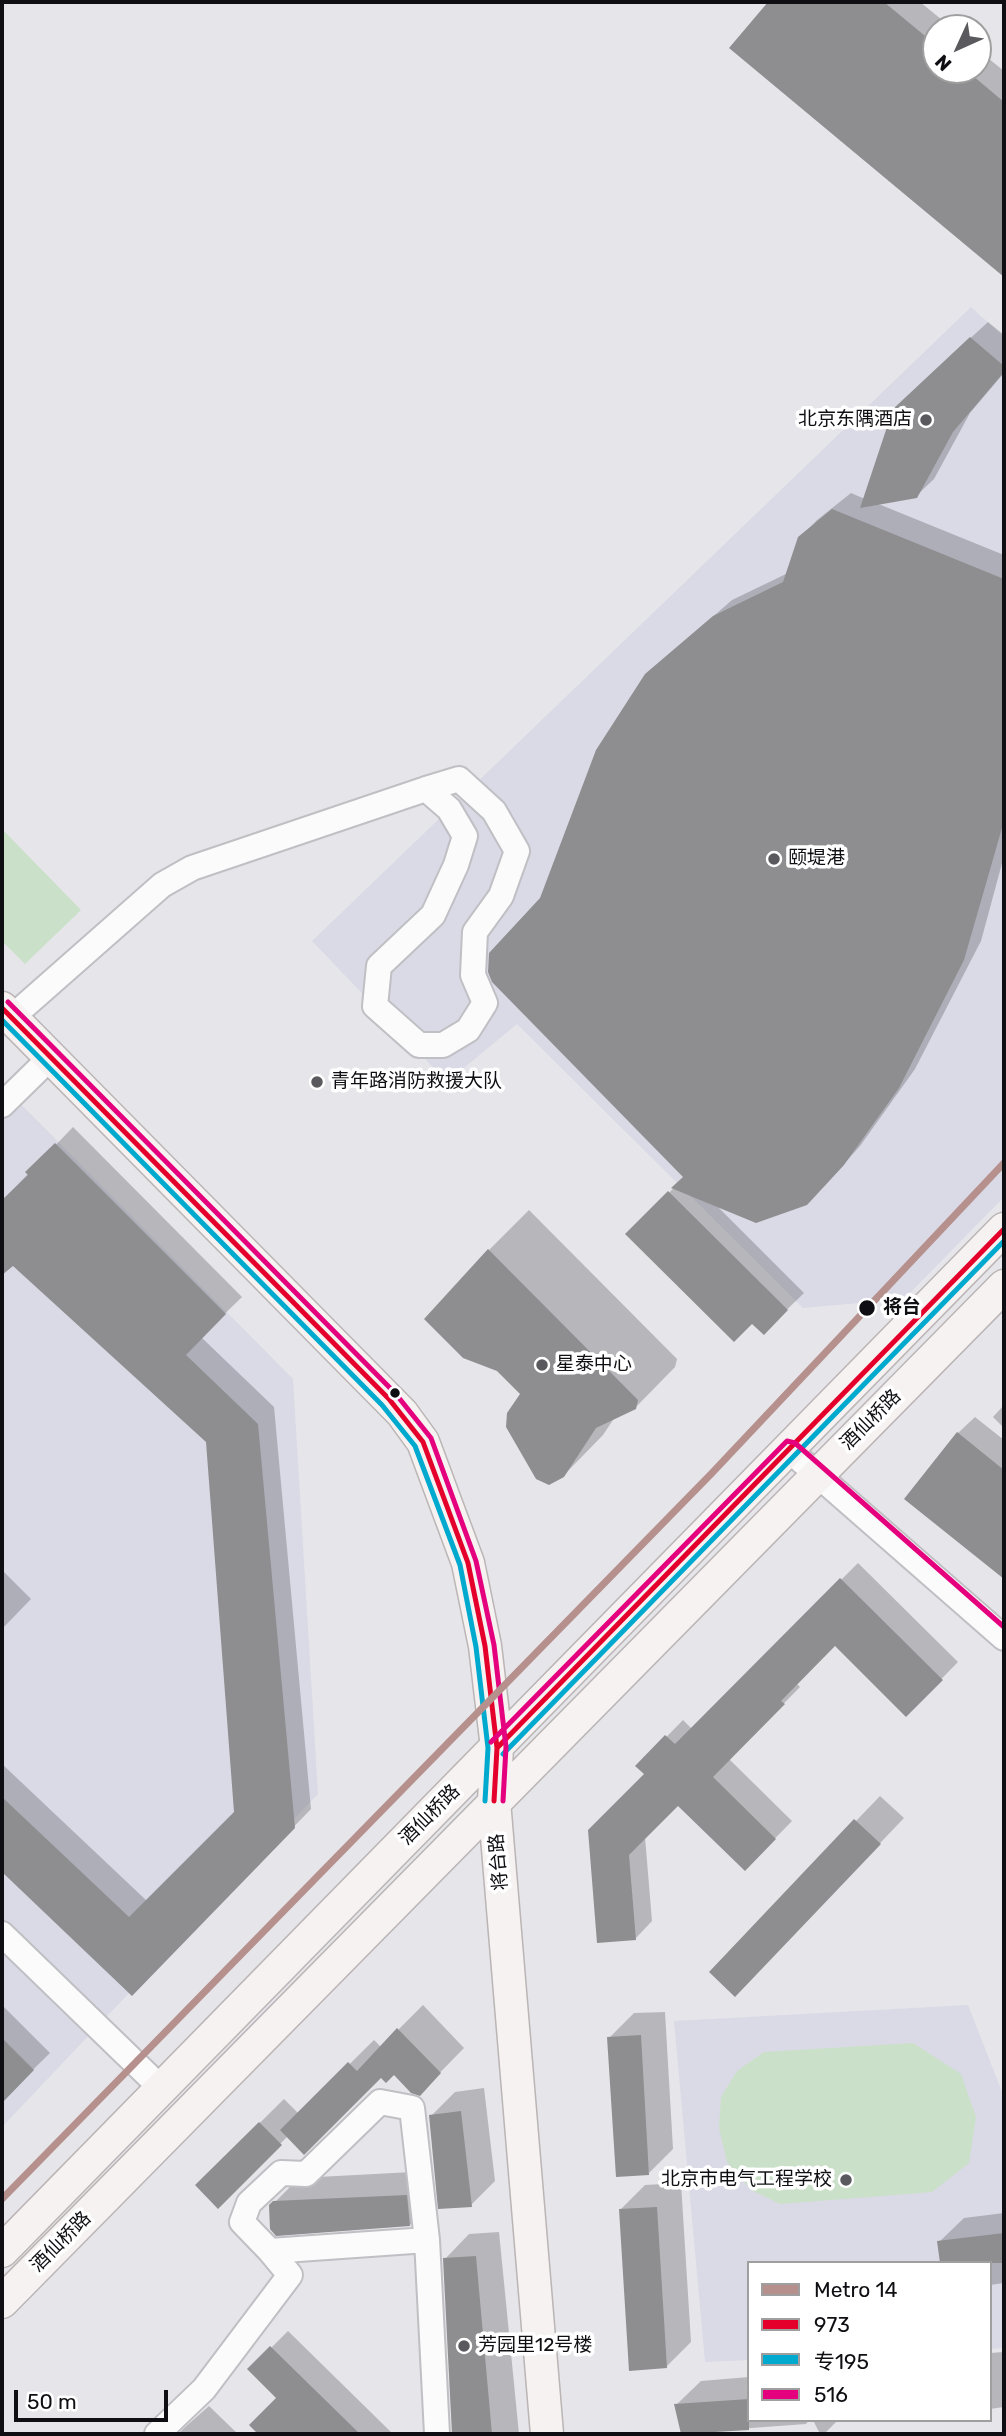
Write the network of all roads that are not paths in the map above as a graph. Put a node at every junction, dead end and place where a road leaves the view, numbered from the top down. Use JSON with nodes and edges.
{"nodes":[{"id":1,"x":426,"y":789,"type":"junction"},
{"id":2,"x":6,"y":1013,"type":"edge"},
{"id":3,"x":51,"y":1057,"type":"junction"},
{"id":4,"x":2,"y":1105,"type":"edge"},
{"id":5,"x":1004,"y":1229,"type":"edge"},
{"id":6,"x":1004,"y":1286,"type":"edge"},
{"id":7,"x":789,"y":1450,"type":"junction"},
{"id":8,"x":816,"y":1475,"type":"junction"},
{"id":9,"x":1004,"y":1638,"type":"edge"},
{"id":10,"x":497,"y":1748,"type":"junction"},
{"id":11,"x":494,"y":1801,"type":"junction"},
{"id":12,"x":2,"y":1934,"type":"edge"},
{"id":13,"x":162,"y":2088,"type":"junction"},
{"id":14,"x":427,"y":2240,"type":"junction"},
{"id":15,"x":2,"y":2251,"type":"edge"},
{"id":16,"x":270,"y":2251,"type":"junction"},
{"id":17,"x":2,"y":2302,"type":"edge"},
{"id":18,"x":158,"y":2434,"type":"edge"},
{"id":19,"x":437,"y":2434,"type":"edge"},
{"id":20,"x":547,"y":2434,"type":"edge"}],
"edges":[{"from":1,"to":1,"type":"street"},
{"from":1,"to":2,"type":"street"},
{"from":2,"to":3,"type":"main road","name":"将台路"},
{"from":3,"to":4,"type":"street"},
{"from":3,"to":10,"type":"main road","name":"将台路"},
{"from":5,"to":7,"type":"main road","name":"酒仙桥路"},
{"from":6,"to":8,"type":"main road","name":"酒仙桥路"},
{"from":7,"to":8,"type":"street"},
{"from":7,"to":10,"type":"main road","name":"酒仙桥路"},
{"from":8,"to":9,"type":"street"},
{"from":8,"to":11,"type":"main road","name":"酒仙桥路"},
{"from":10,"to":11,"type":"main road","name":"将台路"},
{"from":10,"to":13,"type":"main road","name":"酒仙桥路"},
{"from":11,"to":17,"type":"main road","name":"酒仙桥路"},
{"from":11,"to":20,"type":"main road","name":"将台路"},
{"from":12,"to":13,"type":"street"},
{"from":13,"to":15,"type":"main road","name":"酒仙桥路"},
{"from":14,"to":16,"type":"street"},
{"from":14,"to":16,"type":"street"},
{"from":14,"to":19,"type":"street"},
{"from":16,"to":18,"type":"street"}]}
